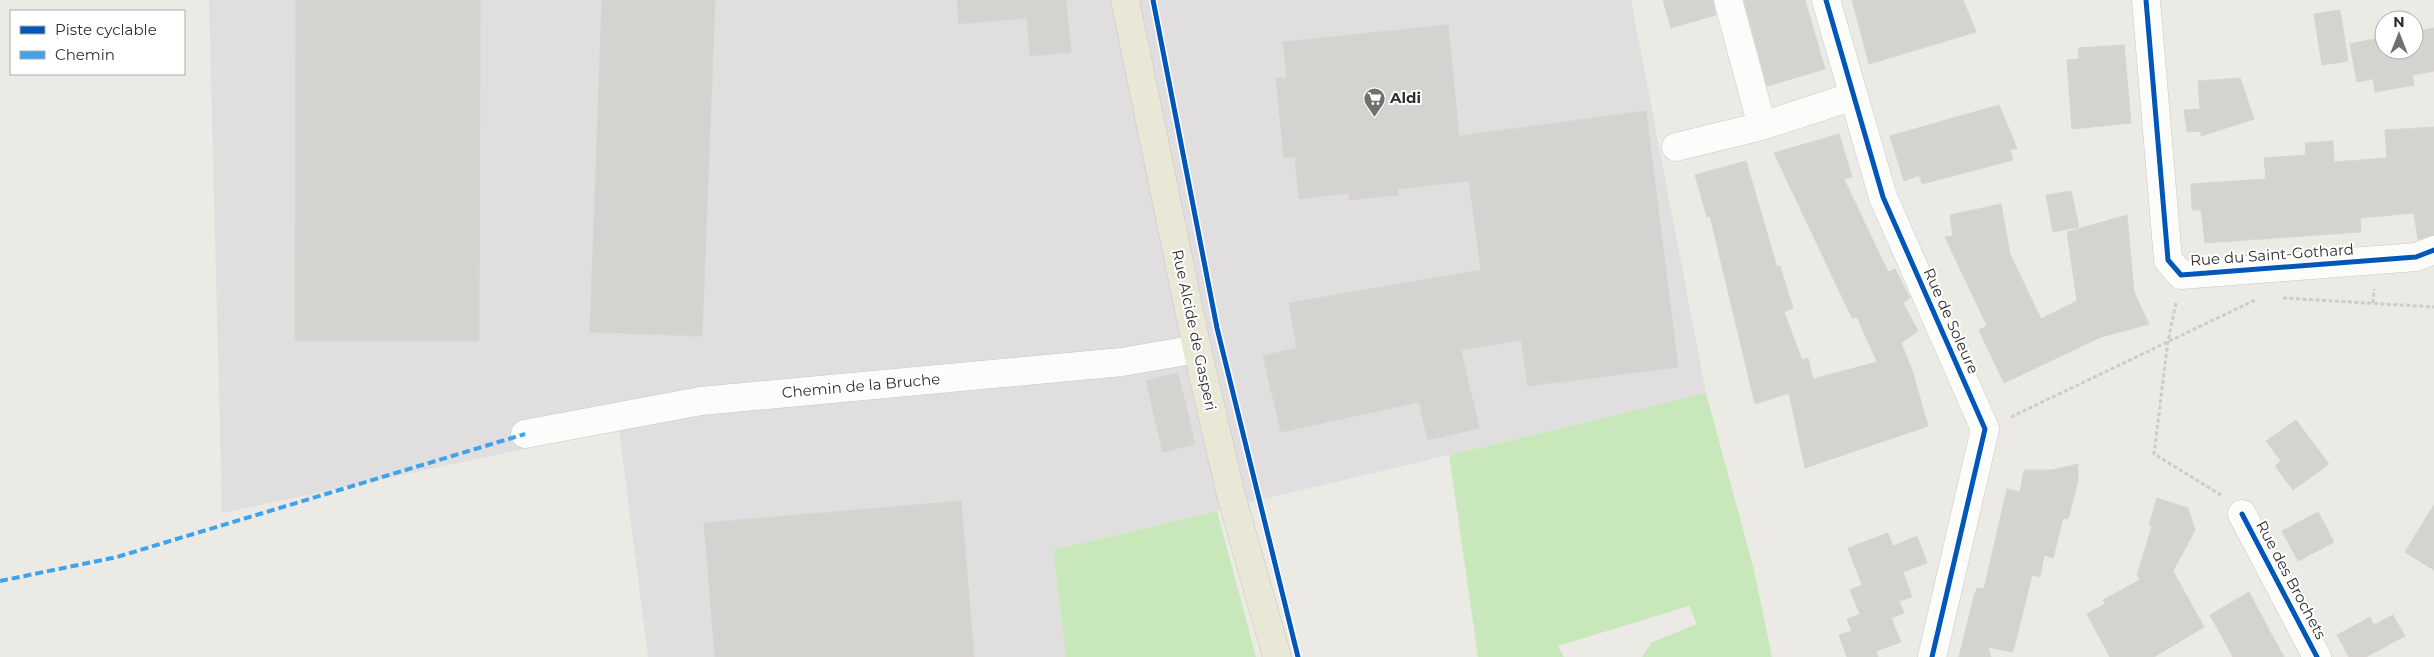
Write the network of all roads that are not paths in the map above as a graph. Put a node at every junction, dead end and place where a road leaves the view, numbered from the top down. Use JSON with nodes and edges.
{"nodes":[{"id":1,"x":1125,"y":0,"type":"edge"},
{"id":2,"x":1728,"y":0,"type":"edge"},
{"id":3,"x":1826,"y":0,"type":"edge"},
{"id":4,"x":2146,"y":0,"type":"edge"},
{"id":5,"x":1854,"y":96,"type":"junction"},
{"id":6,"x":1762,"y":126,"type":"junction"},
{"id":7,"x":1676,"y":147,"type":"dead end"},
{"id":8,"x":2434,"y":250,"type":"edge"},
{"id":9,"x":1197,"y":349,"type":"junction"},
{"id":10,"x":525,"y":434,"type":"dead end"},
{"id":11,"x":2242,"y":514,"type":"road end"},
{"id":12,"x":1277,"y":657,"type":"edge"},
{"id":13,"x":1932,"y":657,"type":"edge"},
{"id":14,"x":2317,"y":657,"type":"edge"}],
"edges":[{"from":1,"to":9,"type":"main road","name":"Rue Alcide de Gasperi"},
{"from":2,"to":6,"type":"street"},
{"from":3,"to":5,"type":"street","name":"Rue de Soleure"},
{"from":4,"to":8,"type":"street","name":"Rue du Saint-Gothard"},
{"from":5,"to":6,"type":"street"},
{"from":5,"to":13,"type":"street","name":"Rue de Soleure"},
{"from":6,"to":7,"type":"street"},
{"from":9,"to":10,"type":"street","name":"Chemin de la Bruche"},
{"from":9,"to":12,"type":"main road","name":"Rue Alcide de Gasperi"},
{"from":11,"to":14,"type":"street","name":"Rue des Brochets"}]}
